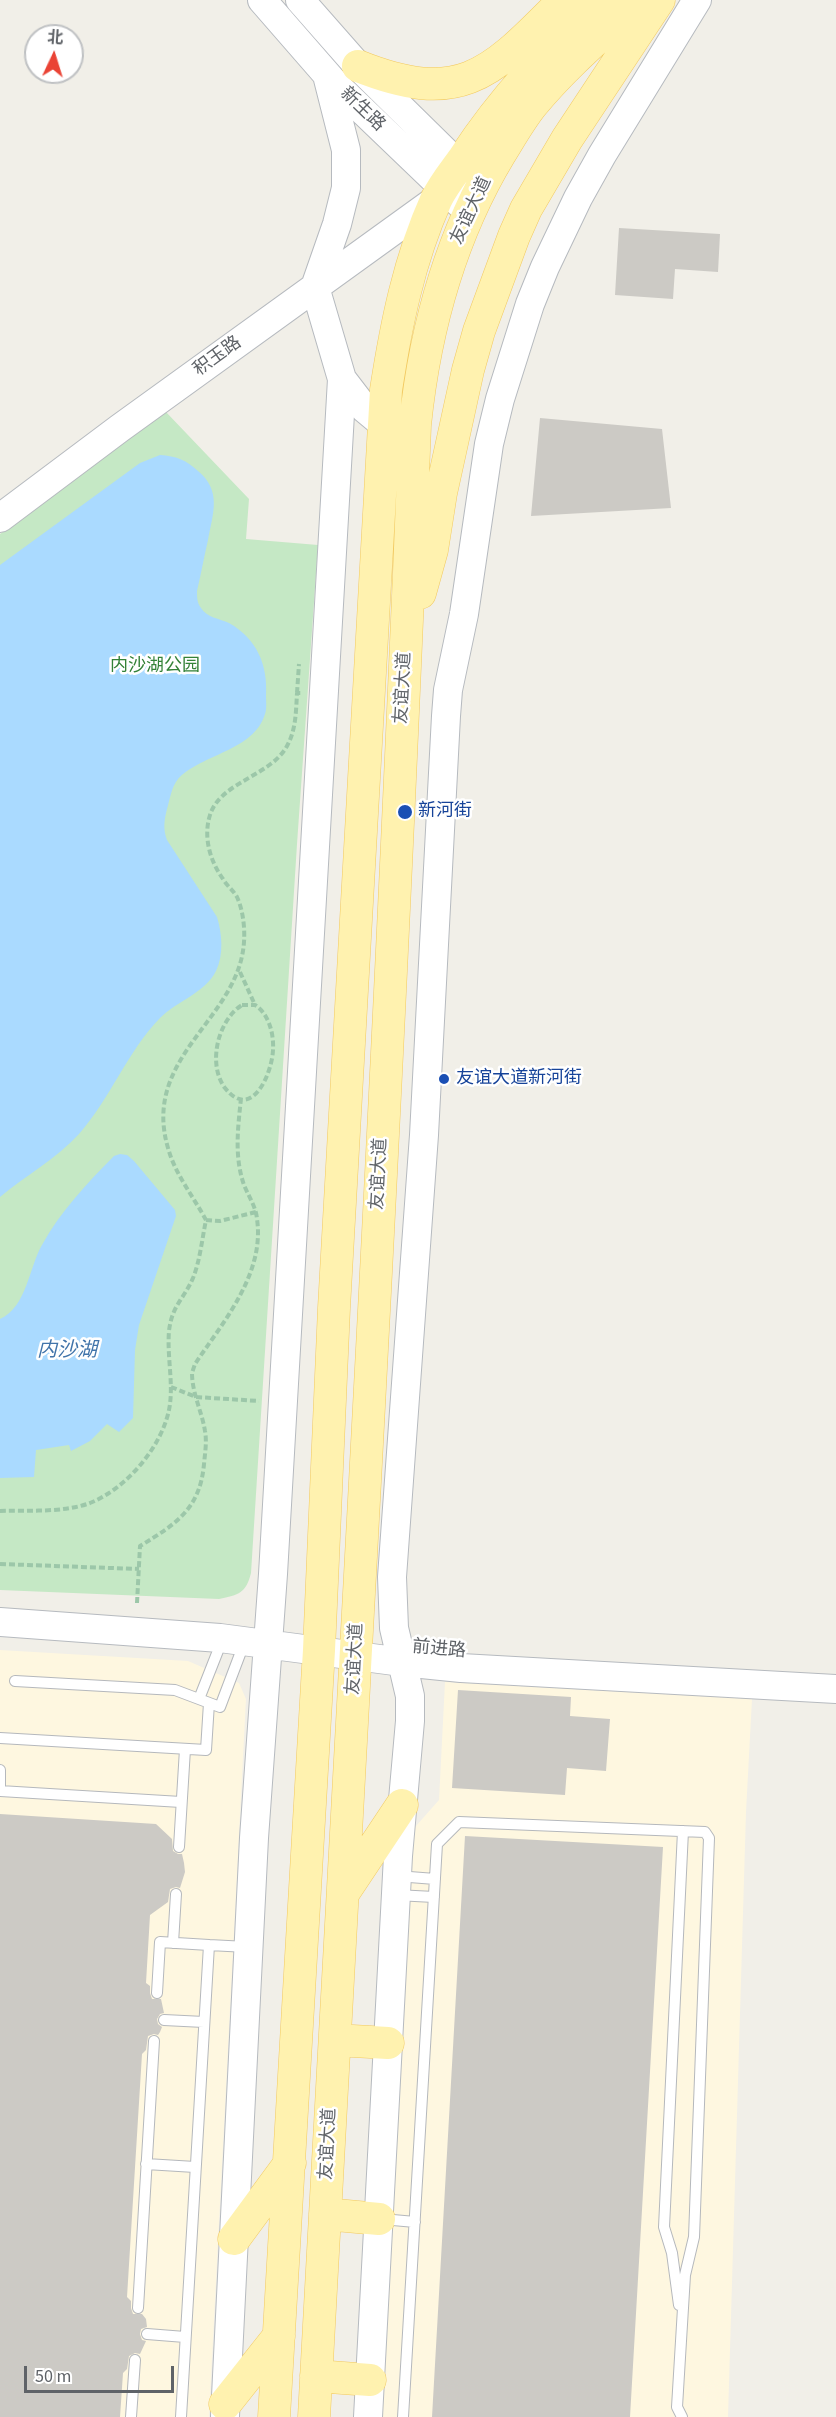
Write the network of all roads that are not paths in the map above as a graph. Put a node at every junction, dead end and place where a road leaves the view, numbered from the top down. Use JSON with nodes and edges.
{"nodes":[{"id":1,"x":262,"y":0,"type":"edge"},
{"id":2,"x":300,"y":0,"type":"edge"},
{"id":3,"x":564,"y":0,"type":"edge"},
{"id":4,"x":602,"y":0,"type":"edge"},
{"id":5,"x":639,"y":0,"type":"edge"},
{"id":6,"x":659,"y":0,"type":"edge"},
{"id":7,"x":697,"y":0,"type":"edge"},
{"id":8,"x":358,"y":66,"type":"junction"},
{"id":9,"x":327,"y":75,"type":"junction"},
{"id":10,"x":446,"y":184,"type":"junction"},
{"id":11,"x":474,"y":200,"type":"junction"},
{"id":12,"x":315,"y":287,"type":"junction"},
{"id":13,"x":342,"y":379,"type":"junction"},
{"id":14,"x":383,"y":424,"type":"junction"},
{"id":15,"x":0,"y":518,"type":"edge"},
{"id":16,"x":407,"y":637,"type":"junction"},
{"id":17,"x":0,"y":1622,"type":"edge"},
{"id":18,"x":44,"y":1624,"type":"junction"},
{"id":19,"x":251,"y":1637,"type":"junction"},
{"id":20,"x":320,"y":1641,"type":"junction"},
{"id":21,"x":356,"y":1647,"type":"junction"},
{"id":22,"x":400,"y":1654,"type":"junction"},
{"id":23,"x":836,"y":1673,"type":"edge"},
{"id":24,"x":15,"y":1681,"type":"dead end"},
{"id":25,"x":836,"y":1689,"type":"edge"},
{"id":26,"x":204,"y":1701,"type":"junction"},
{"id":27,"x":0,"y":1738,"type":"edge"},
{"id":28,"x":185,"y":1749,"type":"junction"},
{"id":29,"x":0,"y":1770,"type":"edge"},
{"id":30,"x":182,"y":1802,"type":"junction"},
{"id":31,"x":402,"y":1805,"type":"junction"},
{"id":32,"x":683,"y":1831,"type":"junction"},
{"id":33,"x":179,"y":1847,"type":"dead end"},
{"id":34,"x":435,"y":1879,"type":"junction"},
{"id":35,"x":396,"y":1885,"type":"junction"},
{"id":36,"x":344,"y":1893,"type":"junction"},
{"id":37,"x":176,"y":1894,"type":"dead end"},
{"id":38,"x":434,"y":1897,"type":"junction"},
{"id":39,"x":173,"y":1943,"type":"junction"},
{"id":40,"x":208,"y":1945,"type":"junction"},
{"id":41,"x":248,"y":1948,"type":"junction"},
{"id":42,"x":157,"y":1993,"type":"dead end"},
{"id":43,"x":164,"y":2020,"type":"dead end"},
{"id":44,"x":204,"y":2022,"type":"junction"},
{"id":45,"x":335,"y":2040,"type":"junction"},
{"id":46,"x":154,"y":2041,"type":"dead end"},
{"id":47,"x":388,"y":2043,"type":"junction"},
{"id":48,"x":290,"y":2163,"type":"junction"},
{"id":49,"x":146,"y":2164,"type":"junction"},
{"id":50,"x":195,"y":2167,"type":"junction"},
{"id":51,"x":325,"y":2214,"type":"junction"},
{"id":52,"x":379,"y":2219,"type":"junction"},
{"id":53,"x":415,"y":2222,"type":"junction"},
{"id":54,"x":234,"y":2240,"type":"junction"},
{"id":55,"x":138,"y":2308,"type":"dead end"},
{"id":56,"x":681,"y":2314,"type":"junction"},
{"id":57,"x":147,"y":2334,"type":"dead end"},
{"id":58,"x":279,"y":2336,"type":"junction"},
{"id":59,"x":186,"y":2337,"type":"junction"},
{"id":60,"x":135,"y":2360,"type":"dead end"},
{"id":61,"x":316,"y":2376,"type":"junction"},
{"id":62,"x":370,"y":2380,"type":"junction"},
{"id":63,"x":225,"y":2410,"type":"edge"},
{"id":64,"x":131,"y":2417,"type":"edge"},
{"id":65,"x":181,"y":2417,"type":"edge"},
{"id":66,"x":274,"y":2417,"type":"edge"},
{"id":67,"x":314,"y":2417,"type":"edge"},
{"id":68,"x":368,"y":2417,"type":"edge"},
{"id":69,"x":403,"y":2417,"type":"edge"},
{"id":70,"x":682,"y":2417,"type":"edge"}],
"edges":[{"from":1,"to":9,"type":"main road","name":"新生路"},
{"from":2,"to":8,"type":"main road","name":"新生路"},
{"from":3,"to":8,"type":"main road"},
{"from":4,"to":10,"type":"main road","name":"友谊大道"},
{"from":5,"to":11,"type":"main road","name":"友谊大道"},
{"from":6,"to":16,"type":"main road"},
{"from":7,"to":22,"type":"main road"},
{"from":8,"to":10,"type":"main road","name":"新生路"},
{"from":9,"to":10,"type":"main road","name":"新生路"},
{"from":9,"to":12,"type":"main road"},
{"from":10,"to":11,"type":"main road","name":"新生路"},
{"from":10,"to":12,"type":"main road","name":"积玉路"},
{"from":10,"to":14,"type":"main road","name":"友谊大道"},
{"from":11,"to":16,"type":"main road","name":"友谊大道"},
{"from":12,"to":13,"type":"main road"},
{"from":12,"to":15,"type":"main road","name":"积玉路"},
{"from":13,"to":14,"type":"main road"},
{"from":13,"to":19,"type":"main road"},
{"from":14,"to":20,"type":"main road","name":"友谊大道"},
{"from":16,"to":21,"type":"main road","name":"友谊大道"},
{"from":17,"to":18,"type":"main road","name":"前进路"},
{"from":18,"to":19,"type":"main road","name":"前进路"},
{"from":18,"to":19,"type":"main road","name":"前进路"},
{"from":19,"to":20,"type":"main road","name":"前进路"},
{"from":19,"to":26,"type":"lane"},
{"from":19,"to":26,"type":"lane"},
{"from":19,"to":41,"type":"main road"},
{"from":20,"to":21,"type":"main road","name":"前进路"},
{"from":20,"to":48,"type":"main road","name":"友谊大道"},
{"from":21,"to":22,"type":"main road","name":"前进路"},
{"from":21,"to":36,"type":"main road","name":"友谊大道"},
{"from":22,"to":23,"type":"main road","name":"前进路"},
{"from":22,"to":25,"type":"main road","name":"前进路"},
{"from":22,"to":31,"type":"main road"},
{"from":24,"to":26,"type":"lane"},
{"from":26,"to":28,"type":"lane"},
{"from":27,"to":28,"type":"lane"},
{"from":28,"to":30,"type":"lane"},
{"from":29,"to":30,"type":"lane"},
{"from":30,"to":33,"type":"lane"},
{"from":31,"to":35,"type":"main road"},
{"from":31,"to":36,"type":"main road"},
{"from":32,"to":34,"type":"lane"},
{"from":32,"to":56,"type":"lane"},
{"from":32,"to":56,"type":"lane"},
{"from":34,"to":35,"type":"lane"},
{"from":34,"to":38,"type":"lane"},
{"from":35,"to":38,"type":"lane"},
{"from":35,"to":47,"type":"main road"},
{"from":36,"to":45,"type":"main road","name":"友谊大道"},
{"from":37,"to":39,"type":"lane"},
{"from":38,"to":53,"type":"lane"},
{"from":39,"to":40,"type":"lane"},
{"from":39,"to":42,"type":"lane"},
{"from":40,"to":41,"type":"lane"},
{"from":40,"to":44,"type":"lane"},
{"from":41,"to":54,"type":"main road"},
{"from":43,"to":44,"type":"lane"},
{"from":44,"to":50,"type":"lane"},
{"from":45,"to":47,"type":"main road"},
{"from":45,"to":51,"type":"main road","name":"友谊大道"},
{"from":46,"to":49,"type":"lane"},
{"from":47,"to":52,"type":"main road"},
{"from":48,"to":54,"type":"main road"},
{"from":48,"to":58,"type":"main road","name":"友谊大道"},
{"from":49,"to":50,"type":"lane"},
{"from":49,"to":55,"type":"lane"},
{"from":50,"to":59,"type":"lane"},
{"from":51,"to":52,"type":"main road"},
{"from":51,"to":61,"type":"main road","name":"友谊大道"},
{"from":52,"to":53,"type":"lane"},
{"from":52,"to":62,"type":"main road"},
{"from":53,"to":69,"type":"lane"},
{"from":54,"to":63,"type":"main road"},
{"from":56,"to":70,"type":"lane"},
{"from":57,"to":59,"type":"lane"},
{"from":58,"to":63,"type":"main road"},
{"from":58,"to":66,"type":"main road","name":"友谊大道"},
{"from":59,"to":65,"type":"lane"},
{"from":60,"to":64,"type":"lane"},
{"from":61,"to":62,"type":"main road"},
{"from":61,"to":67,"type":"main road","name":"友谊大道"},
{"from":62,"to":68,"type":"main road"}]}
